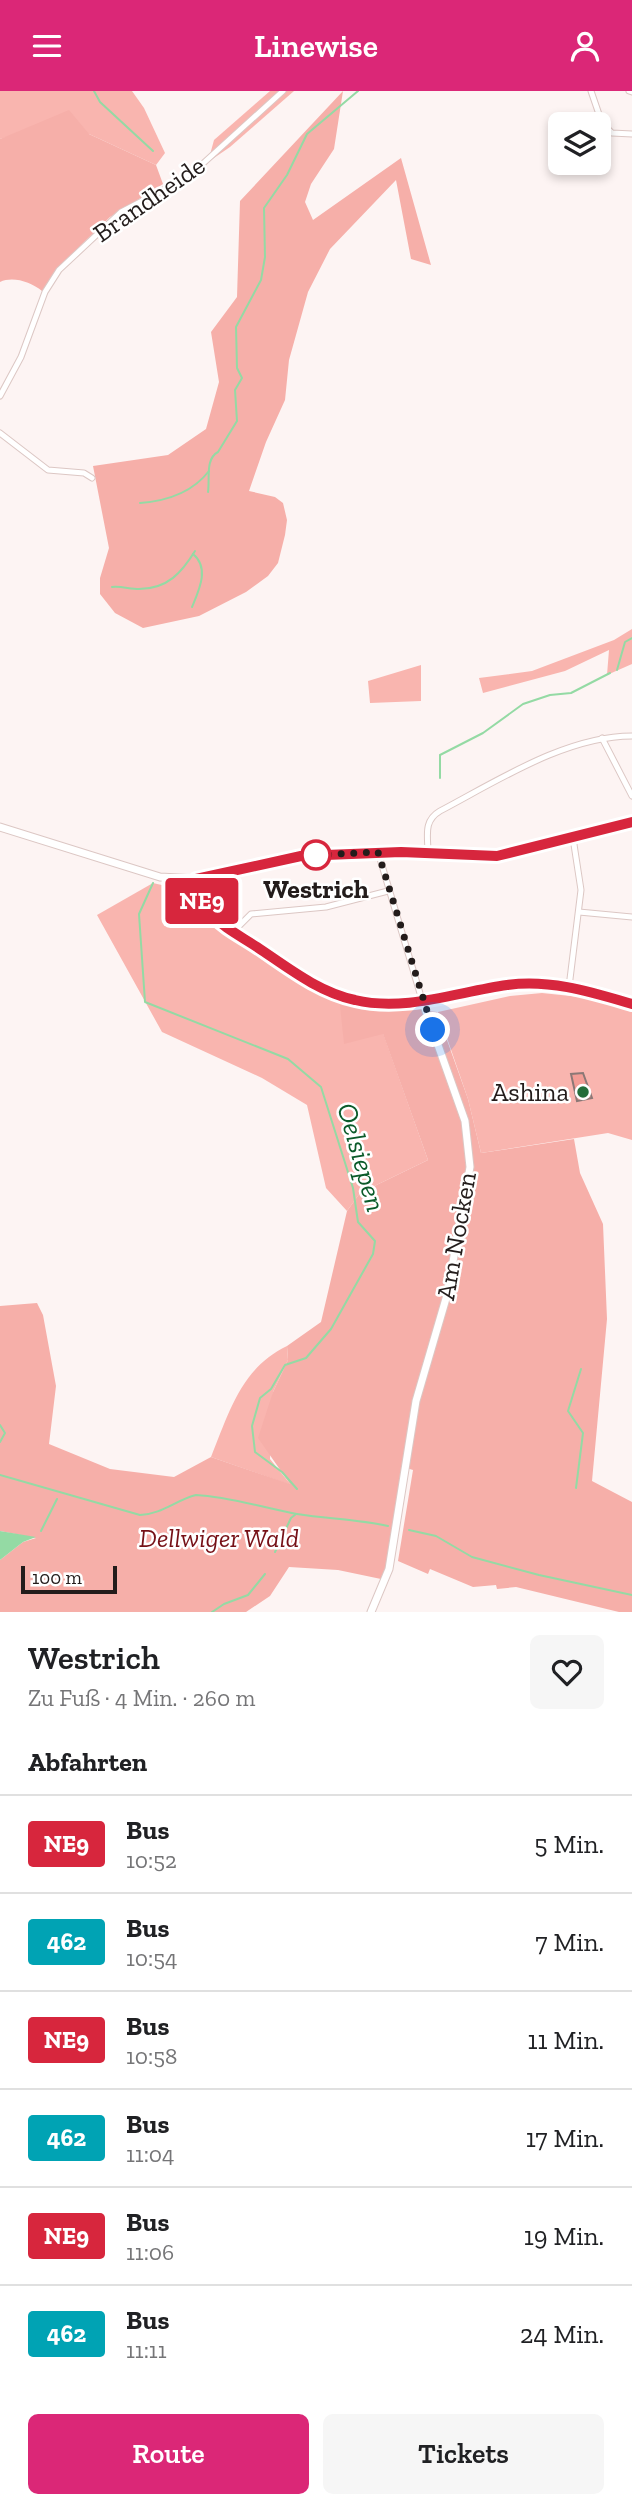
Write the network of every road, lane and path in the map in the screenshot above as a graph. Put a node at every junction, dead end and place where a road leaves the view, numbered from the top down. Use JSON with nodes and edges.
{"nodes":[{"id":1,"x":283,"y":91,"type":"edge"},
{"id":2,"x":591,"y":91,"type":"edge"},
{"id":3,"x":632,"y":134,"type":"edge"},
{"id":4,"x":0,"y":396,"type":"edge"},
{"id":5,"x":0,"y":433,"type":"edge"},
{"id":6,"x":92,"y":478,"type":"dead end"},
{"id":7,"x":632,"y":736,"type":"edge"},
{"id":8,"x":602,"y":738,"type":"junction"},
{"id":9,"x":632,"y":796,"type":"edge"},
{"id":10,"x":632,"y":822,"type":"edge"},
{"id":11,"x":0,"y":827,"type":"edge"},
{"id":12,"x":573,"y":838,"type":"junction"},
{"id":13,"x":378,"y":852,"type":"junction"},
{"id":14,"x":428,"y":853,"type":"junction"},
{"id":15,"x":196,"y":879,"type":"junction"},
{"id":16,"x":388,"y":891,"type":"junction"},
{"id":17,"x":579,"y":912,"type":"junction"},
{"id":18,"x":632,"y":917,"type":"edge"},
{"id":19,"x":233,"y":932,"type":"junction"},
{"id":20,"x":569,"y":987,"type":"junction"},
{"id":21,"x":422,"y":1000,"type":"junction"},
{"id":22,"x":632,"y":1003,"type":"edge"},
{"id":23,"x":371,"y":1612,"type":"edge"}],
"edges":[{"from":1,"to":4,"type":"street","name":"Brandheide"},
{"from":2,"to":3,"type":"street"},
{"from":5,"to":6,"type":"street"},
{"from":7,"to":8,"type":"street"},
{"from":8,"to":9,"type":"street"},
{"from":8,"to":14,"type":"street"},
{"from":10,"to":12,"type":"main road"},
{"from":11,"to":15,"type":"main road"},
{"from":12,"to":14,"type":"main road"},
{"from":12,"to":17,"type":"street"},
{"from":13,"to":14,"type":"main road"},
{"from":13,"to":15,"type":"main road"},
{"from":13,"to":16,"type":"street","name":"Am Nocken"},
{"from":15,"to":19,"type":"street"},
{"from":16,"to":19,"type":"street"},
{"from":16,"to":21,"type":"street","name":"Am Nocken"},
{"from":17,"to":18,"type":"street"},
{"from":17,"to":20,"type":"street"},
{"from":19,"to":21,"type":"street"},
{"from":20,"to":21,"type":"street"},
{"from":20,"to":22,"type":"street"},
{"from":21,"to":23,"type":"main road","name":"Am Nocken"}]}
